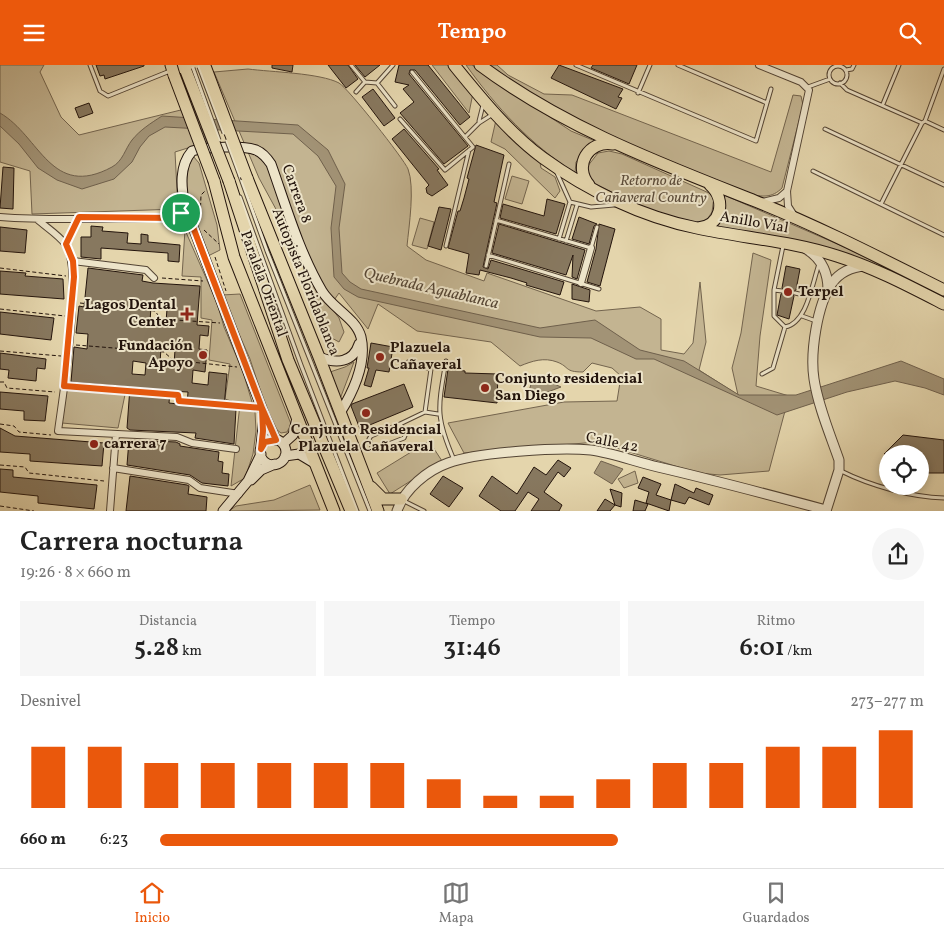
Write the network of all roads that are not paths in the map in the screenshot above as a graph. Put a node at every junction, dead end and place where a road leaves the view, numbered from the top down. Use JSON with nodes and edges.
{"nodes":[{"id":1,"x":90,"y":65,"type":"edge"},
{"id":2,"x":351,"y":65,"type":"edge"},
{"id":3,"x":393,"y":65,"type":"edge"},
{"id":4,"x":454,"y":65,"type":"edge"},
{"id":5,"x":480,"y":65,"type":"edge"},
{"id":6,"x":576,"y":65,"type":"edge"},
{"id":7,"x":650,"y":65,"type":"edge"},
{"id":8,"x":678,"y":65,"type":"edge"},
{"id":9,"x":759,"y":65,"type":"edge"},
{"id":10,"x":854,"y":65,"type":"edge"},
{"id":11,"x":899,"y":65,"type":"edge"},
{"id":12,"x":203,"y":66,"type":"edge"},
{"id":13,"x":831,"y":67,"type":"edge"},
{"id":14,"x":182,"y":68,"type":"edge"},
{"id":15,"x":944,"y":69,"type":"edge"},
{"id":16,"x":846,"y":70,"type":"junction"},
{"id":17,"x":412,"y":72,"type":"dead end"},
{"id":18,"x":830,"y":79,"type":"junction"},
{"id":19,"x":365,"y":82,"type":"junction"},
{"id":20,"x":377,"y":83,"type":"junction"},
{"id":21,"x":840,"y":83,"type":"junction"},
{"id":22,"x":808,"y":87,"type":"junction"},
{"id":23,"x":771,"y":89,"type":"dead end"},
{"id":24,"x":356,"y":92,"type":"dead end"},
{"id":25,"x":478,"y":93,"type":"junction"},
{"id":26,"x":638,"y":93,"type":"junction"},
{"id":27,"x":767,"y":103,"type":"junction"},
{"id":28,"x":883,"y":104,"type":"junction"},
{"id":29,"x":395,"y":105,"type":"dead end"},
{"id":30,"x":495,"y":113,"type":"junction"},
{"id":31,"x":400,"y":119,"type":"dead end"},
{"id":32,"x":923,"y":122,"type":"junction"},
{"id":33,"x":479,"y":123,"type":"junction"},
{"id":34,"x":825,"y":129,"type":"dead end"},
{"id":35,"x":944,"y":131,"type":"edge"},
{"id":36,"x":465,"y":137,"type":"junction"},
{"id":37,"x":617,"y":145,"type":"junction"},
{"id":38,"x":469,"y":150,"type":"junction"},
{"id":39,"x":509,"y":164,"type":"dead end"},
{"id":40,"x":555,"y":165,"type":"junction"},
{"id":41,"x":900,"y":166,"type":"junction"},
{"id":42,"x":813,"y":171,"type":"dead end"},
{"id":43,"x":243,"y":177,"type":"junction"},
{"id":44,"x":231,"y":180,"type":"junction"},
{"id":45,"x":706,"y":183,"type":"junction"},
{"id":46,"x":944,"y":185,"type":"edge"},
{"id":47,"x":591,"y":187,"type":"junction"},
{"id":48,"x":788,"y":191,"type":"junction"},
{"id":49,"x":755,"y":201,"type":"junction"},
{"id":50,"x":570,"y":202,"type":"junction"},
{"id":51,"x":624,"y":204,"type":"junction"},
{"id":52,"x":881,"y":204,"type":"junction"},
{"id":53,"x":577,"y":205,"type":"junction"},
{"id":54,"x":185,"y":206,"type":"junction"},
{"id":55,"x":0,"y":217,"type":"edge"},
{"id":56,"x":79,"y":217,"type":"junction"},
{"id":57,"x":174,"y":218,"type":"junction"},
{"id":58,"x":189,"y":218,"type":"junction"},
{"id":59,"x":796,"y":219,"type":"junction"},
{"id":60,"x":38,"y":220,"type":"junction"},
{"id":61,"x":496,"y":220,"type":"junction"},
{"id":62,"x":597,"y":227,"type":"dead end"},
{"id":63,"x":696,"y":228,"type":"junction"},
{"id":64,"x":944,"y":235,"type":"edge"},
{"id":65,"x":559,"y":239,"type":"junction"},
{"id":66,"x":566,"y":241,"type":"junction"},
{"id":67,"x":783,"y":243,"type":"junction"},
{"id":68,"x":66,"y":244,"type":"junction"},
{"id":69,"x":446,"y":246,"type":"dead end"},
{"id":70,"x":804,"y":247,"type":"junction"},
{"id":71,"x":591,"y":248,"type":"junction"},
{"id":72,"x":488,"y":255,"type":"junction"},
{"id":73,"x":73,"y":261,"type":"junction"},
{"id":74,"x":820,"y":261,"type":"junction"},
{"id":75,"x":486,"y":266,"type":"dead end"},
{"id":76,"x":867,"y":266,"type":"junction"},
{"id":77,"x":154,"y":278,"type":"road end"},
{"id":78,"x":581,"y":283,"type":"junction"},
{"id":79,"x":599,"y":289,"type":"dead end"},
{"id":80,"x":774,"y":290,"type":"junction"},
{"id":81,"x":828,"y":290,"type":"junction"},
{"id":82,"x":944,"y":290,"type":"edge"},
{"id":83,"x":782,"y":291,"type":"dead end"},
{"id":84,"x":795,"y":293,"type":"dead end"},
{"id":85,"x":808,"y":296,"type":"junction"},
{"id":86,"x":944,"y":304,"type":"edge"},
{"id":87,"x":802,"y":316,"type":"junction"},
{"id":88,"x":818,"y":321,"type":"junction"},
{"id":89,"x":785,"y":327,"type":"junction"},
{"id":90,"x":361,"y":339,"type":"junction"},
{"id":91,"x":320,"y":357,"type":"junction"},
{"id":92,"x":446,"y":361,"type":"dead end"},
{"id":93,"x":408,"y":362,"type":"dead end"},
{"id":94,"x":762,"y":375,"type":"dead end"},
{"id":95,"x":263,"y":411,"type":"junction"},
{"id":96,"x":426,"y":412,"type":"junction"},
{"id":97,"x":340,"y":413,"type":"junction"},
{"id":98,"x":438,"y":414,"type":"junction"},
{"id":99,"x":297,"y":415,"type":"junction"},
{"id":100,"x":400,"y":424,"type":"junction"},
{"id":101,"x":116,"y":434,"type":"junction"},
{"id":102,"x":279,"y":442,"type":"junction"},
{"id":103,"x":236,"y":449,"type":"dead end"},
{"id":104,"x":261,"y":451,"type":"junction"},
{"id":105,"x":285,"y":456,"type":"junction"},
{"id":106,"x":454,"y":461,"type":"junction"},
{"id":107,"x":275,"y":464,"type":"junction"},
{"id":108,"x":316,"y":467,"type":"junction"},
{"id":109,"x":113,"y":468,"type":"junction"},
{"id":110,"x":839,"y":470,"type":"junction"},
{"id":111,"x":366,"y":480,"type":"junction"},
{"id":112,"x":248,"y":481,"type":"junction"},
{"id":113,"x":239,"y":494,"type":"junction"},
{"id":114,"x":944,"y":497,"type":"edge"},
{"id":115,"x":400,"y":505,"type":"edge"},
{"id":116,"x":826,"y":510,"type":"edge"},
{"id":117,"x":110,"y":511,"type":"edge"},
{"id":118,"x":223,"y":511,"type":"edge"},
{"id":119,"x":334,"y":511,"type":"edge"},
{"id":120,"x":351,"y":511,"type":"edge"},
{"id":121,"x":357,"y":511,"type":"edge"},
{"id":122,"x":370,"y":511,"type":"edge"},
{"id":123,"x":378,"y":511,"type":"edge"},
{"id":124,"x":424,"y":511,"type":"edge"}],
"edges":[{"from":1,"to":14,"type":"lane"},
{"from":2,"to":19,"type":"lane"},
{"from":3,"to":20,"type":"lane"},
{"from":4,"to":25,"type":"highway","name":"Anillo Víal"},
{"from":5,"to":37,"type":"highway","name":"Anillo Víal"},
{"from":6,"to":26,"type":"lane"},
{"from":7,"to":26,"type":"lane"},
{"from":8,"to":27,"type":"lane"},
{"from":9,"to":22,"type":"street"},
{"from":10,"to":16,"type":"lane"},
{"from":11,"to":28,"type":"lane"},
{"from":12,"to":43,"type":"highway","name":"Autopista Floridablanca","bridge":true},
{"from":13,"to":16,"type":"lane"},
{"from":13,"to":18,"type":"lane"},
{"from":14,"to":44,"type":"highway","bridge":true},
{"from":14,"to":99,"type":"highway","name":"Paralela Oriental","bridge":true},
{"from":15,"to":32,"type":"lane"},
{"from":16,"to":21,"type":"lane"},
{"from":17,"to":36,"type":"lane"},
{"from":18,"to":21,"type":"lane"},
{"from":18,"to":22,"type":"lane"},
{"from":19,"to":20,"type":"lane"},
{"from":19,"to":24,"type":"lane"},
{"from":20,"to":29,"type":"lane"},
{"from":21,"to":28,"type":"lane"},
{"from":22,"to":48,"type":"street"},
{"from":23,"to":27,"type":"lane"},
{"from":25,"to":30,"type":"highway","name":"Anillo Víal"},
{"from":25,"to":33,"type":"lane"},
{"from":26,"to":27,"type":"lane"},
{"from":28,"to":32,"type":"lane"},
{"from":30,"to":33,"type":"lane"},
{"from":30,"to":40,"type":"highway","name":"Anillo Víal"},
{"from":31,"to":38,"type":"lane"},
{"from":32,"to":35,"type":"lane"},
{"from":32,"to":41,"type":"lane"},
{"from":33,"to":36,"type":"lane"},
{"from":34,"to":41,"type":"lane"},
{"from":36,"to":38,"type":"lane"},
{"from":37,"to":45,"type":"highway","name":"Anillo Víal"},
{"from":37,"to":47,"type":"highway"},
{"from":38,"to":69,"type":"lane"},
{"from":39,"to":61,"type":"lane"},
{"from":40,"to":47,"type":"highway","name":"Anillo Víal"},
{"from":40,"to":50,"type":"lane"},
{"from":41,"to":46,"type":"lane"},
{"from":41,"to":52,"type":"lane"},
{"from":42,"to":52,"type":"lane"},
{"from":43,"to":91,"type":"highway","name":"Autopista Floridablanca"},
{"from":43,"to":122,"type":"lane"},
{"from":44,"to":120,"type":"highway"},
{"from":44,"to":121,"type":"lane"},
{"from":45,"to":49,"type":"highway","name":"Anillo Víal"},
{"from":45,"to":63,"type":"highway"},
{"from":47,"to":51,"type":"highway","name":"Anillo Víal"},
{"from":48,"to":49,"type":"street"},
{"from":48,"to":59,"type":"street"},
{"from":49,"to":59,"type":"highway","name":"Anillo Víal"},
{"from":50,"to":53,"type":"lane"},
{"from":50,"to":65,"type":"lane"},
{"from":51,"to":53,"type":"lane"},
{"from":51,"to":63,"type":"highway","name":"Anillo Víal"},
{"from":52,"to":64,"type":"lane"},
{"from":53,"to":66,"type":"lane"},
{"from":54,"to":57,"type":"main road"},
{"from":54,"to":58,"type":"main road","name":"Carrera 8"},
{"from":54,"to":90,"type":"main road","name":"Carrera 8"},
{"from":55,"to":60,"type":"street"},
{"from":56,"to":57,"type":"street"},
{"from":56,"to":60,"type":"street"},
{"from":56,"to":68,"type":"street"},
{"from":57,"to":58,"type":"street"},
{"from":58,"to":95,"type":"main road","name":"Carrera 8"},
{"from":59,"to":82,"type":"highway","name":"Anillo Víal"},
{"from":60,"to":68,"type":"street"},
{"from":61,"to":65,"type":"lane"},
{"from":61,"to":72,"type":"lane"},
{"from":62,"to":71,"type":"lane"},
{"from":63,"to":67,"type":"highway","name":"Anillo Víal"},
{"from":65,"to":66,"type":"lane"},
{"from":66,"to":71,"type":"lane"},
{"from":67,"to":70,"type":"highway","name":"Anillo Víal"},
{"from":67,"to":80,"type":"lane"},
{"from":68,"to":73,"type":"street"},
{"from":70,"to":74,"type":"main road"},
{"from":70,"to":76,"type":"highway","name":"Anillo Víal"},
{"from":71,"to":78,"type":"street"},
{"from":72,"to":75,"type":"lane"},
{"from":72,"to":78,"type":"lane"},
{"from":73,"to":77,"type":"street"},
{"from":73,"to":101,"type":"street"},
{"from":74,"to":81,"type":"main road"},
{"from":74,"to":85,"type":"lane"},
{"from":76,"to":81,"type":"main road"},
{"from":76,"to":86,"type":"highway","name":"Anillo Víal"},
{"from":78,"to":79,"type":"lane"},
{"from":80,"to":83,"type":"lane"},
{"from":80,"to":89,"type":"lane"},
{"from":81,"to":88,"type":"main road"},
{"from":84,"to":85,"type":"lane"},
{"from":85,"to":87,"type":"lane"},
{"from":87,"to":88,"type":"lane"},
{"from":87,"to":89,"type":"lane"},
{"from":88,"to":110,"type":"main road"},
{"from":89,"to":94,"type":"lane"},
{"from":90,"to":91,"type":"main road"},
{"from":90,"to":97,"type":"main road"},
{"from":91,"to":97,"type":"highway","name":"Autopista Floridablanca"},
{"from":92,"to":98,"type":"lane"},
{"from":93,"to":96,"type":"lane"},
{"from":95,"to":102,"type":"main road","name":"Carrera 8"},
{"from":95,"to":104,"type":"main road","name":"Carrera 8"},
{"from":96,"to":98,"type":"lane"},
{"from":96,"to":100,"type":"lane"},
{"from":97,"to":111,"type":"highway","name":"Autopista Floridablanca"},
{"from":98,"to":106,"type":"lane"},
{"from":99,"to":102,"type":"main road"},
{"from":99,"to":108,"type":"highway","name":"Paralela Oriental"},
{"from":100,"to":100,"type":"lane"},
{"from":101,"to":103,"type":"street"},
{"from":101,"to":109,"type":"street"},
{"from":102,"to":104,"type":"main road"},
{"from":102,"to":105,"type":"main road"},
{"from":104,"to":107,"type":"main road"},
{"from":104,"to":112,"type":"main road","name":"Carrera 8"},
{"from":105,"to":107,"type":"main road"},
{"from":105,"to":108,"type":"main road"},
{"from":106,"to":115,"type":"main road","name":"Calle 42"},
{"from":106,"to":116,"type":"main road","name":"Calle 42"},
{"from":107,"to":112,"type":"main road"},
{"from":108,"to":119,"type":"highway","name":"Paralela Oriental"},
{"from":109,"to":113,"type":"street"},
{"from":109,"to":117,"type":"street"},
{"from":110,"to":114,"type":"lane"},
{"from":110,"to":116,"type":"main road"},
{"from":111,"to":115,"type":"highway"},
{"from":111,"to":123,"type":"highway","name":"Autopista Floridablanca"},
{"from":112,"to":113,"type":"main road"},
{"from":113,"to":118,"type":"main road"},
{"from":115,"to":124,"type":"lane"}]}
